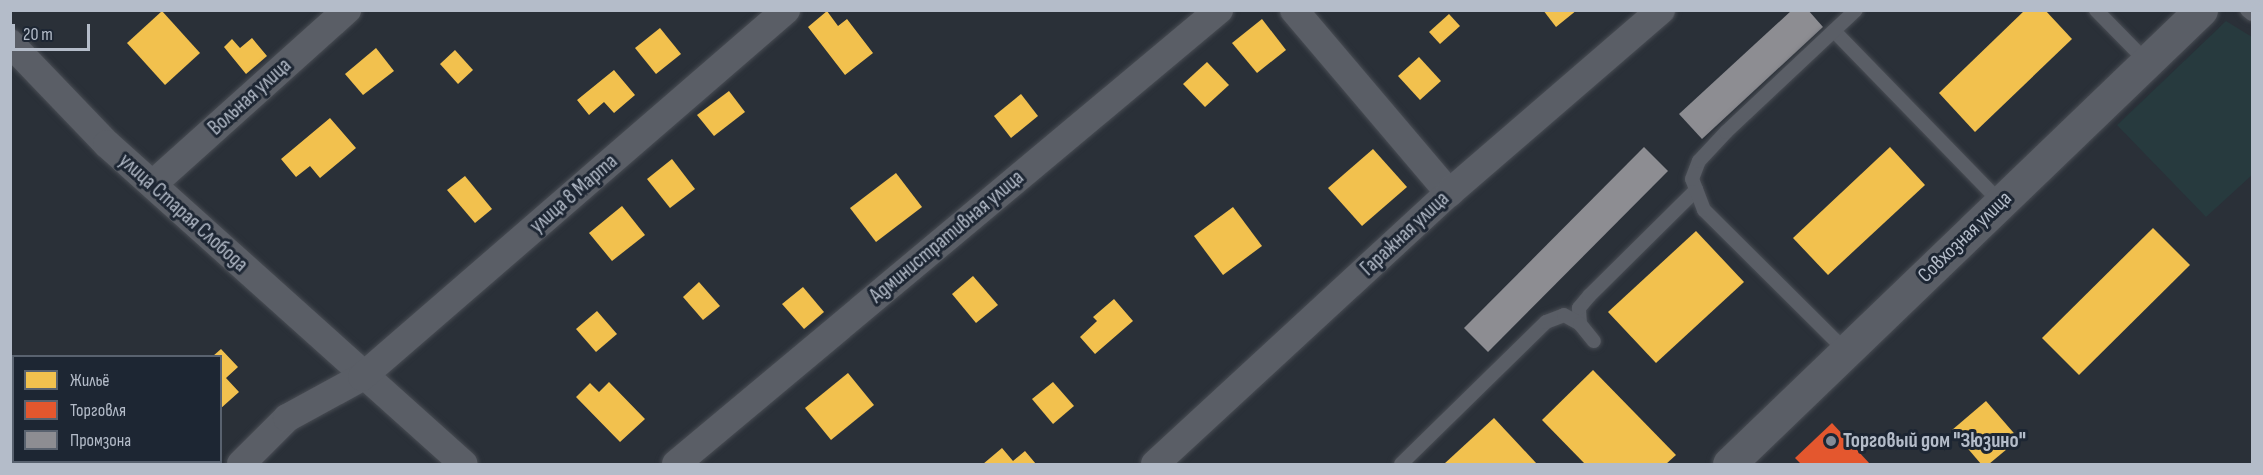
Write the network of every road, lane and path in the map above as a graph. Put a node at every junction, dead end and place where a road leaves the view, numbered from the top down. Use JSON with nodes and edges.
{"nodes":[{"id":1,"x":347,"y":10,"type":"edge"},
{"id":2,"x":786,"y":10,"type":"edge"},
{"id":3,"x":1219,"y":10,"type":"edge"},
{"id":4,"x":1294,"y":10,"type":"edge"},
{"id":5,"x":1660,"y":10,"type":"edge"},
{"id":6,"x":1856,"y":10,"type":"edge"},
{"id":7,"x":2096,"y":10,"type":"edge"},
{"id":8,"x":2201,"y":10,"type":"edge"},
{"id":9,"x":2247,"y":10,"type":"edge"},
{"id":10,"x":2253,"y":14,"type":"edge"},
{"id":11,"x":1834,"y":31,"type":"junction"},
{"id":12,"x":12,"y":48,"type":"edge"},
{"id":13,"x":2147,"y":62,"type":"junction"},
{"id":14,"x":153,"y":184,"type":"junction"},
{"id":15,"x":1696,"y":190,"type":"junction"},
{"id":16,"x":1449,"y":194,"type":"junction"},
{"id":17,"x":2001,"y":203,"type":"junction"},
{"id":18,"x":1580,"y":324,"type":"junction"},
{"id":19,"x":1594,"y":340,"type":"dead end"},
{"id":20,"x":1846,"y":351,"type":"junction"},
{"id":21,"x":362,"y":377,"type":"junction"},
{"id":22,"x":241,"y":465,"type":"edge"},
{"id":23,"x":464,"y":465,"type":"edge"},
{"id":24,"x":676,"y":465,"type":"edge"},
{"id":25,"x":1155,"y":465,"type":"edge"},
{"id":26,"x":1401,"y":465,"type":"edge"},
{"id":27,"x":1729,"y":465,"type":"edge"}],
"edges":[{"from":1,"to":14,"type":"street","name":"Вольная улица"},
{"from":2,"to":21,"type":"street","name":"улица 8 Марта"},
{"from":3,"to":24,"type":"street","name":"Административная улица"},
{"from":4,"to":16,"type":"street"},
{"from":5,"to":16,"type":"street","name":"Гаражная улица"},
{"from":6,"to":11,"type":"lane"},
{"from":7,"to":13,"type":"lane"},
{"from":8,"to":13,"type":"street","name":"Совхозная улица"},
{"from":9,"to":10,"type":"lane"},
{"from":11,"to":15,"type":"lane"},
{"from":11,"to":17,"type":"lane"},
{"from":12,"to":14,"type":"street","name":"улица Старая Слобода"},
{"from":13,"to":17,"type":"street","name":"Совхозная улица"},
{"from":14,"to":21,"type":"street","name":"улица Старая Слобода"},
{"from":15,"to":18,"type":"lane"},
{"from":15,"to":20,"type":"lane"},
{"from":16,"to":25,"type":"street","name":"Гаражная улица"},
{"from":17,"to":20,"type":"street","name":"Совхозная улица"},
{"from":18,"to":19,"type":"lane"},
{"from":18,"to":26,"type":"lane"},
{"from":20,"to":27,"type":"street","name":"Совхозная улица"},
{"from":21,"to":22,"type":"street","name":"улица 8 Марта"},
{"from":21,"to":23,"type":"street","name":"улица Старая Слобода"}]}
